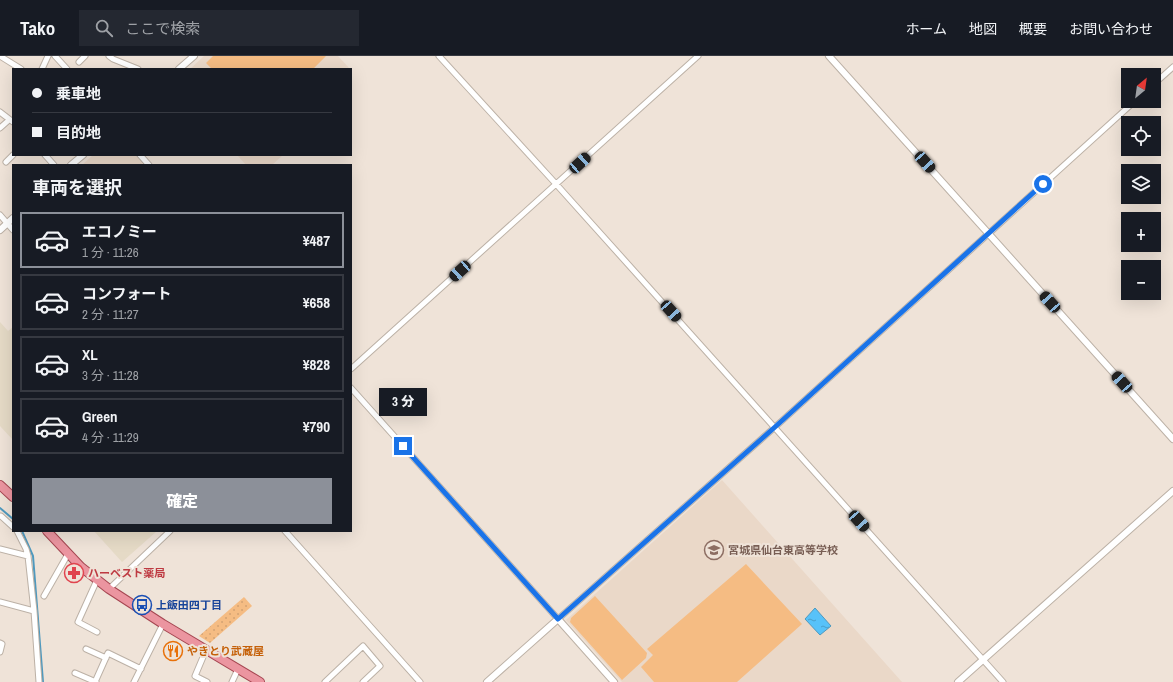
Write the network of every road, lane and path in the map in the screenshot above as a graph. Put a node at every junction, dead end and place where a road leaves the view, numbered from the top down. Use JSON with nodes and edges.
{"nodes":[{"id":1,"x":0,"y":56,"type":"edge"},
{"id":2,"x":48,"y":56,"type":"edge"},
{"id":3,"x":55,"y":56,"type":"edge"},
{"id":4,"x":85,"y":56,"type":"edge"},
{"id":5,"x":109,"y":56,"type":"edge"},
{"id":6,"x":194,"y":56,"type":"edge"},
{"id":7,"x":440,"y":56,"type":"edge"},
{"id":8,"x":698,"y":56,"type":"edge"},
{"id":9,"x":829,"y":56,"type":"edge"},
{"id":10,"x":79,"y":62,"type":"dead end"},
{"id":11,"x":1173,"y":67,"type":"edge"},
{"id":12,"x":19,"y":68,"type":"edge"},
{"id":13,"x":42,"y":68,"type":"edge"},
{"id":14,"x":66,"y":68,"type":"edge"},
{"id":15,"x":136,"y":68,"type":"edge"},
{"id":16,"x":180,"y":68,"type":"edge"},
{"id":17,"x":1161,"y":78,"type":"edge"},
{"id":18,"x":1127,"y":108,"type":"edge"},
{"id":19,"x":0,"y":112,"type":"edge"},
{"id":20,"x":11,"y":121,"type":"edge"},
{"id":21,"x":0,"y":128,"type":"edge"},
{"id":22,"x":12,"y":156,"type":"edge"},
{"id":23,"x":46,"y":156,"type":"edge"},
{"id":24,"x":82,"y":156,"type":"edge"},
{"id":25,"x":141,"y":156,"type":"edge"},
{"id":26,"x":6,"y":162,"type":"dead end"},
{"id":27,"x":53,"y":164,"type":"edge"},
{"id":28,"x":72,"y":164,"type":"edge"},
{"id":29,"x":148,"y":164,"type":"edge"},
{"id":30,"x":556,"y":184,"type":"junction"},
{"id":31,"x":0,"y":215,"type":"edge"},
{"id":32,"x":12,"y":219,"type":"edge"},
{"id":33,"x":7,"y":223,"type":"junction"},
{"id":34,"x":12,"y":229,"type":"edge"},
{"id":35,"x":0,"y":230,"type":"edge"},
{"id":36,"x":989,"y":233,"type":"junction"},
{"id":37,"x":352,"y":368,"type":"edge"},
{"id":38,"x":352,"y":389,"type":"edge"},
{"id":39,"x":775,"y":427,"type":"junction"},
{"id":40,"x":1173,"y":439,"type":"edge"},
{"id":41,"x":0,"y":485,"type":"edge"},
{"id":42,"x":1173,"y":491,"type":"edge"},
{"id":43,"x":12,"y":496,"type":"edge"},
{"id":44,"x":0,"y":516,"type":"edge"},
{"id":45,"x":12,"y":526,"type":"edge"},
{"id":46,"x":18,"y":532,"type":"edge"},
{"id":47,"x":47,"y":532,"type":"edge"},
{"id":48,"x":169,"y":532,"type":"edge"},
{"id":49,"x":286,"y":532,"type":"edge"},
{"id":50,"x":0,"y":549,"type":"edge"},
{"id":51,"x":68,"y":554,"type":"junction"},
{"id":52,"x":28,"y":556,"type":"junction"},
{"id":53,"x":97,"y":580,"type":"junction"},
{"id":54,"x":109,"y":589,"type":"junction"},
{"id":55,"x":44,"y":596,"type":"dead end"},
{"id":56,"x":0,"y":602,"type":"edge"},
{"id":57,"x":34,"y":611,"type":"junction"},
{"id":58,"x":558,"y":619,"type":"junction"},
{"id":59,"x":163,"y":624,"type":"junction"},
{"id":60,"x":97,"y":632,"type":"dead end"},
{"id":61,"x":0,"y":643,"type":"edge"},
{"id":62,"x":86,"y":649,"type":"dead end"},
{"id":63,"x":206,"y":650,"type":"junction"},
{"id":64,"x":0,"y":652,"type":"edge"},
{"id":65,"x":106,"y":658,"type":"junction"},
{"id":66,"x":983,"y":660,"type":"junction"},
{"id":67,"x":140,"y":669,"type":"junction"},
{"id":68,"x":238,"y":669,"type":"junction"},
{"id":69,"x":75,"y":673,"type":"dead end"},
{"id":70,"x":39,"y":682,"type":"edge"},
{"id":71,"x":96,"y":682,"type":"edge"},
{"id":72,"x":134,"y":682,"type":"edge"},
{"id":73,"x":207,"y":682,"type":"edge"},
{"id":74,"x":232,"y":682,"type":"edge"},
{"id":75,"x":260,"y":682,"type":"edge"},
{"id":76,"x":325,"y":682,"type":"edge"},
{"id":77,"x":363,"y":682,"type":"edge"},
{"id":78,"x":420,"y":682,"type":"edge"},
{"id":79,"x":488,"y":682,"type":"edge"},
{"id":80,"x":614,"y":682,"type":"edge"},
{"id":81,"x":958,"y":682,"type":"edge"},
{"id":82,"x":1003,"y":682,"type":"edge"}],
"edges":[{"from":1,"to":12,"type":"street"},
{"from":2,"to":13,"type":"street"},
{"from":3,"to":14,"type":"street"},
{"from":4,"to":10,"type":"street"},
{"from":5,"to":15,"type":"street"},
{"from":6,"to":16,"type":"street"},
{"from":7,"to":30,"type":"street"},
{"from":8,"to":30,"type":"street"},
{"from":9,"to":36,"type":"street"},
{"from":11,"to":17,"type":"street"},
{"from":18,"to":36,"type":"street"},
{"from":19,"to":20,"type":"street"},
{"from":20,"to":21,"type":"street"},
{"from":22,"to":26,"type":"street"},
{"from":23,"to":27,"type":"street"},
{"from":24,"to":28,"type":"street"},
{"from":25,"to":29,"type":"street"},
{"from":30,"to":37,"type":"street"},
{"from":30,"to":39,"type":"street"},
{"from":31,"to":33,"type":"street"},
{"from":32,"to":33,"type":"street"},
{"from":33,"to":34,"type":"street"},
{"from":33,"to":35,"type":"street"},
{"from":36,"to":39,"type":"street"},
{"from":36,"to":40,"type":"street"},
{"from":38,"to":58,"type":"street"},
{"from":39,"to":58,"type":"street"},
{"from":39,"to":66,"type":"street"},
{"from":41,"to":43,"type":"main road"},
{"from":42,"to":66,"type":"street"},
{"from":44,"to":45,"type":"street"},
{"from":46,"to":52,"type":"street"},
{"from":47,"to":51,"type":"main road"},
{"from":48,"to":54,"type":"street"},
{"from":49,"to":78,"type":"street"},
{"from":50,"to":52,"type":"street"},
{"from":51,"to":53,"type":"main road"},
{"from":51,"to":55,"type":"street"},
{"from":52,"to":57,"type":"street"},
{"from":53,"to":54,"type":"main road"},
{"from":53,"to":60,"type":"street"},
{"from":54,"to":59,"type":"main road"},
{"from":56,"to":57,"type":"street"},
{"from":57,"to":70,"type":"street"},
{"from":58,"to":79,"type":"street"},
{"from":58,"to":80,"type":"street"},
{"from":59,"to":63,"type":"main road"},
{"from":59,"to":67,"type":"street"},
{"from":61,"to":64,"type":"street"},
{"from":62,"to":65,"type":"street"},
{"from":63,"to":68,"type":"main road"},
{"from":63,"to":73,"type":"street"},
{"from":65,"to":67,"type":"street"},
{"from":65,"to":71,"type":"street"},
{"from":66,"to":81,"type":"street"},
{"from":66,"to":82,"type":"street"},
{"from":67,"to":72,"type":"street"},
{"from":68,"to":74,"type":"street"},
{"from":68,"to":75,"type":"main road"},
{"from":69,"to":71,"type":"street"},
{"from":76,"to":77,"type":"street"}]}
